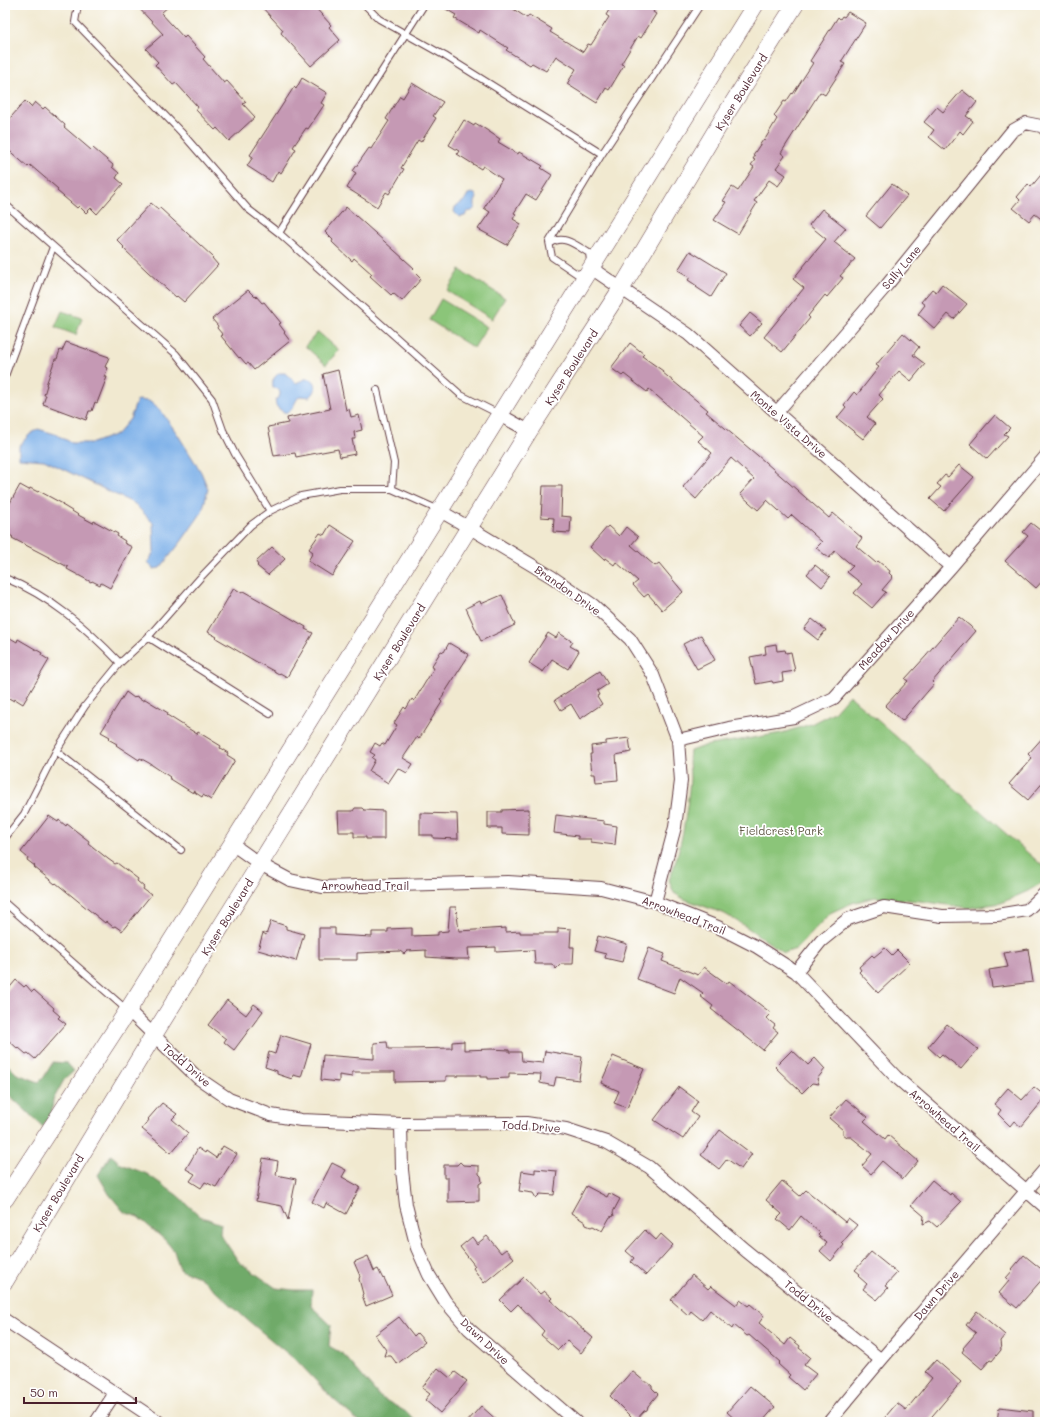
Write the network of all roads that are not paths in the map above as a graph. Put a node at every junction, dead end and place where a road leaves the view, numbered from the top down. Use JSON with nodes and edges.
{"nodes":[{"id":1,"x":78,"y":5,"type":"edge"},
{"id":2,"x":365,"y":5,"type":"edge"},
{"id":3,"x":424,"y":5,"type":"edge"},
{"id":4,"x":700,"y":5,"type":"edge"},
{"id":5,"x":755,"y":5,"type":"edge"},
{"id":6,"x":795,"y":5,"type":"edge"},
{"id":7,"x":406,"y":34,"type":"junction"},
{"id":8,"x":1045,"y":129,"type":"edge"},
{"id":9,"x":602,"y":154,"type":"junction"},
{"id":10,"x":5,"y":204,"type":"edge"},
{"id":11,"x":279,"y":233,"type":"junction"},
{"id":12,"x":550,"y":244,"type":"junction"},
{"id":13,"x":53,"y":247,"type":"junction"},
{"id":14,"x":591,"y":268,"type":"junction"},
{"id":15,"x":621,"y":289,"type":"junction"},
{"id":16,"x":5,"y":376,"type":"edge"},
{"id":17,"x":378,"y":390,"type":"dead end"},
{"id":18,"x":777,"y":412,"type":"junction"},
{"id":19,"x":500,"y":415,"type":"junction"},
{"id":20,"x":530,"y":431,"type":"junction"},
{"id":21,"x":1045,"y":457,"type":"edge"},
{"id":22,"x":392,"y":489,"type":"junction"},
{"id":23,"x":270,"y":511,"type":"junction"},
{"id":24,"x":440,"y":511,"type":"junction"},
{"id":25,"x":470,"y":528,"type":"junction"},
{"id":26,"x":951,"y":567,"type":"junction"},
{"id":27,"x":5,"y":578,"type":"edge"},
{"id":28,"x":148,"y":637,"type":"junction"},
{"id":29,"x":120,"y":663,"type":"junction"},
{"id":30,"x":270,"y":714,"type":"dead end"},
{"id":31,"x":678,"y":740,"type":"junction"},
{"id":32,"x":56,"y":751,"type":"junction"},
{"id":33,"x":5,"y":838,"type":"edge"},
{"id":34,"x":232,"y":844,"type":"junction"},
{"id":35,"x":181,"y":850,"type":"dead end"},
{"id":36,"x":260,"y":864,"type":"junction"},
{"id":37,"x":1045,"y":893,"type":"edge"},
{"id":38,"x":655,"y":902,"type":"junction"},
{"id":39,"x":5,"y":903,"type":"edge"},
{"id":40,"x":796,"y":972,"type":"junction"},
{"id":41,"x":128,"y":1010,"type":"junction"},
{"id":42,"x":154,"y":1036,"type":"junction"},
{"id":43,"x":401,"y":1124,"type":"junction"},
{"id":44,"x":1045,"y":1169,"type":"edge"},
{"id":45,"x":1026,"y":1191,"type":"junction"},
{"id":46,"x":5,"y":1199,"type":"edge"},
{"id":47,"x":1045,"y":1207,"type":"edge"},
{"id":48,"x":5,"y":1281,"type":"edge"},
{"id":49,"x":5,"y":1320,"type":"edge"},
{"id":50,"x":881,"y":1360,"type":"junction"},
{"id":51,"x":115,"y":1393,"type":"junction"},
{"id":52,"x":96,"y":1422,"type":"edge"},
{"id":53,"x":159,"y":1422,"type":"edge"},
{"id":54,"x":576,"y":1422,"type":"edge"},
{"id":55,"x":829,"y":1422,"type":"edge"}],
"edges":[{"from":1,"to":11,"type":"lane"},
{"from":2,"to":7,"type":"lane"},
{"from":3,"to":7,"type":"lane"},
{"from":4,"to":9,"type":"lane"},
{"from":5,"to":14,"type":"street"},
{"from":6,"to":15,"type":"street","name":"Kyser Boulevard"},
{"from":7,"to":9,"type":"lane"},
{"from":7,"to":11,"type":"lane"},
{"from":8,"to":18,"type":"street","name":"Sally Lane"},
{"from":9,"to":12,"type":"lane"},
{"from":10,"to":13,"type":"lane"},
{"from":11,"to":19,"type":"lane"},
{"from":12,"to":14,"type":"lane"},
{"from":12,"to":14,"type":"lane"},
{"from":13,"to":16,"type":"lane"},
{"from":13,"to":23,"type":"lane"},
{"from":14,"to":15,"type":"street","name":"Monte Vista Drive"},
{"from":14,"to":19,"type":"street"},
{"from":15,"to":18,"type":"street","name":"Monte Vista Drive"},
{"from":15,"to":20,"type":"street","name":"Kyser Boulevard"},
{"from":17,"to":22,"type":"lane"},
{"from":18,"to":26,"type":"street","name":"Monte Vista Drive"},
{"from":19,"to":20,"type":"street"},
{"from":19,"to":24,"type":"street"},
{"from":20,"to":25,"type":"street","name":"Kyser Boulevard"},
{"from":21,"to":26,"type":"street","name":"Meadow Drive"},
{"from":22,"to":23,"type":"lane"},
{"from":22,"to":24,"type":"lane"},
{"from":23,"to":28,"type":"lane"},
{"from":24,"to":25,"type":"street","name":"Brandon Drive"},
{"from":24,"to":34,"type":"street"},
{"from":25,"to":31,"type":"street","name":"Brandon Drive"},
{"from":25,"to":36,"type":"street","name":"Kyser Boulevard"},
{"from":26,"to":31,"type":"street","name":"Meadow Drive"},
{"from":27,"to":29,"type":"lane"},
{"from":28,"to":29,"type":"lane"},
{"from":28,"to":30,"type":"lane"},
{"from":29,"to":32,"type":"lane"},
{"from":31,"to":38,"type":"street","name":"Brandon Drive"},
{"from":32,"to":33,"type":"lane"},
{"from":32,"to":35,"type":"lane"},
{"from":34,"to":36,"type":"street","name":"Arrowhead Trail"},
{"from":34,"to":41,"type":"street"},
{"from":36,"to":38,"type":"street","name":"Arrowhead Trail"},
{"from":36,"to":42,"type":"street","name":"Kyser Boulevard"},
{"from":37,"to":40,"type":"street"},
{"from":38,"to":40,"type":"street","name":"Arrowhead Trail"},
{"from":39,"to":41,"type":"lane"},
{"from":40,"to":45,"type":"street","name":"Arrowhead Trail"},
{"from":41,"to":42,"type":"street","name":"Todd Drive"},
{"from":41,"to":46,"type":"street"},
{"from":42,"to":43,"type":"street","name":"Todd Drive"},
{"from":42,"to":48,"type":"street","name":"Kyser Boulevard"},
{"from":43,"to":50,"type":"street","name":"Todd Drive"},
{"from":43,"to":54,"type":"street","name":"Dawn Drive"},
{"from":44,"to":45,"type":"street","name":"Dawn Drive"},
{"from":45,"to":47,"type":"street","name":"Arrowhead Trail"},
{"from":45,"to":50,"type":"street","name":"Dawn Drive"},
{"from":49,"to":51,"type":"street"},
{"from":50,"to":55,"type":"street","name":"Dawn Drive"},
{"from":51,"to":52,"type":"street"},
{"from":51,"to":53,"type":"street"}]}
